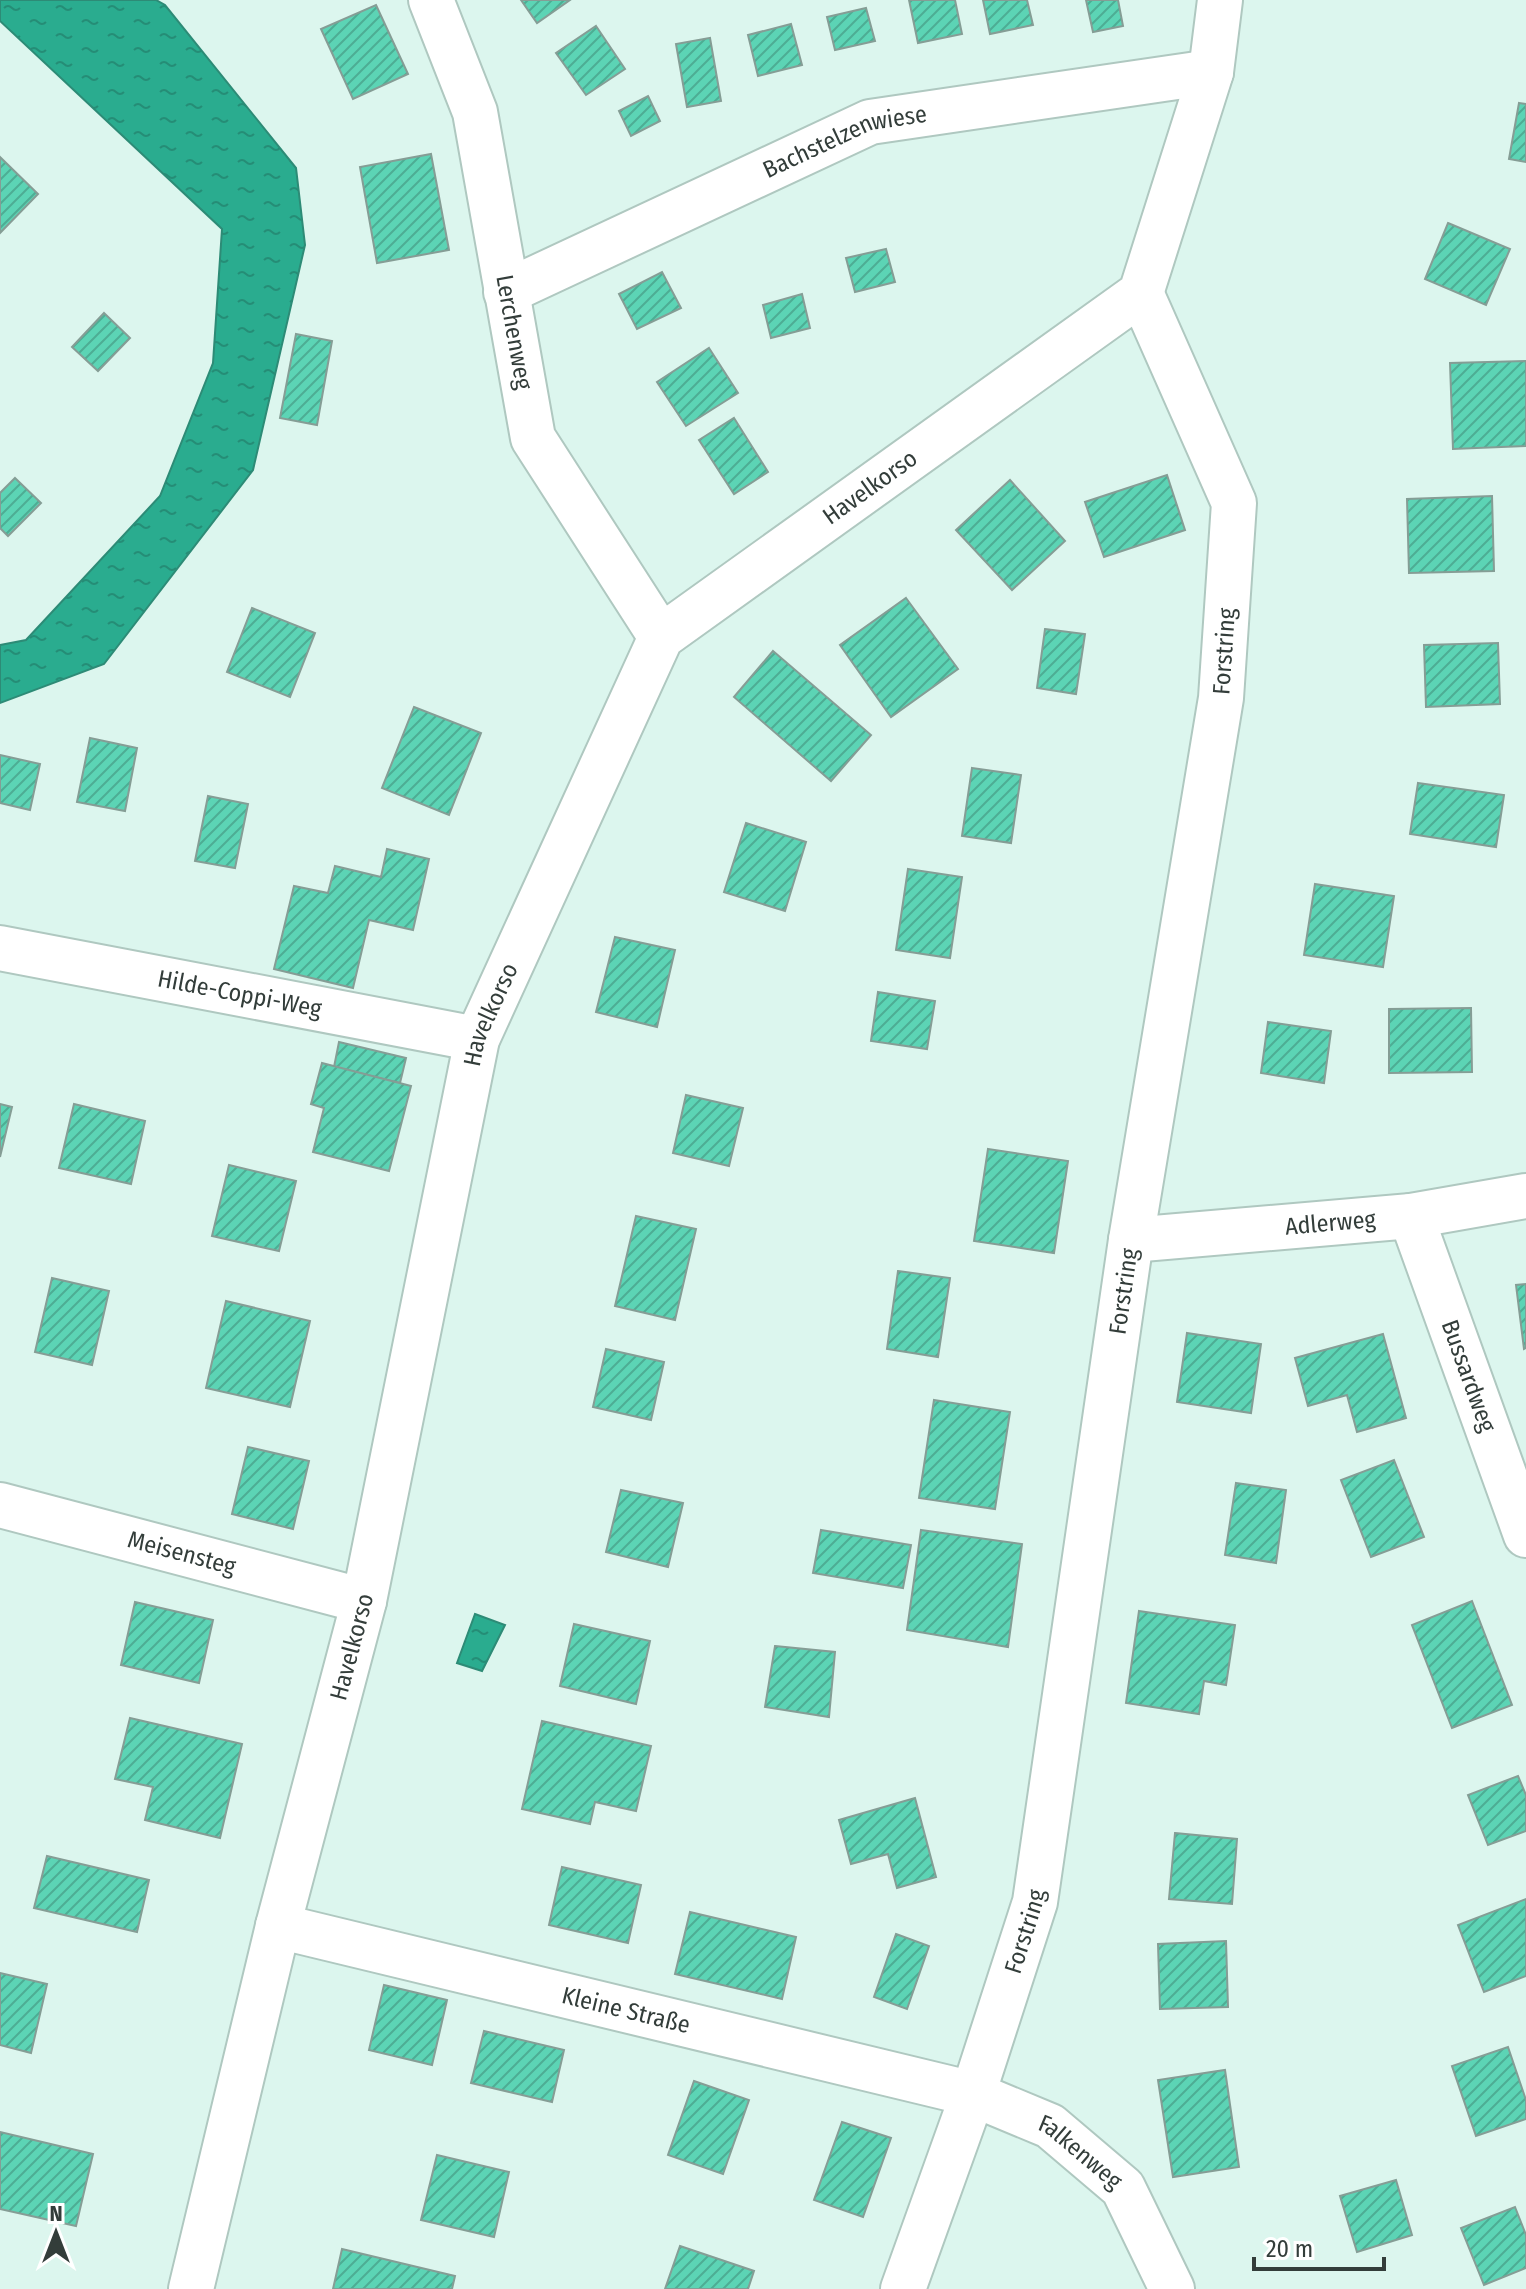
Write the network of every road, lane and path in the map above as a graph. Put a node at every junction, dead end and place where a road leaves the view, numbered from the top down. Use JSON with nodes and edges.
{"nodes":[{"id":1,"x":431,"y":0,"type":"edge"},
{"id":2,"x":1220,"y":0,"type":"edge"},
{"id":3,"x":1211,"y":72,"type":"junction"},
{"id":4,"x":506,"y":292,"type":"junction"},
{"id":5,"x":1141,"y":293,"type":"junction"},
{"id":6,"x":661,"y":637,"type":"junction"},
{"id":7,"x":0,"y":948,"type":"edge"},
{"id":8,"x":477,"y":1039,"type":"junction"},
{"id":9,"x":1526,"y":1196,"type":"edge"},
{"id":10,"x":1411,"y":1216,"type":"junction"},
{"id":11,"x":1131,"y":1240,"type":"junction"},
{"id":12,"x":0,"y":1505,"type":"edge"},
{"id":13,"x":1526,"y":1535,"type":"edge"},
{"id":14,"x":364,"y":1601,"type":"junction"},
{"id":15,"x":278,"y":1926,"type":"junction"},
{"id":16,"x":973,"y":2094,"type":"junction"},
{"id":17,"x":191,"y":2289,"type":"edge"},
{"id":18,"x":903,"y":2289,"type":"edge"},
{"id":19,"x":1172,"y":2289,"type":"edge"}],
"edges":[{"from":1,"to":4,"type":"street","name":"Lerchenweg"},
{"from":2,"to":3,"type":"street"},
{"from":3,"to":4,"type":"street","name":"Bachstelzenwiese"},
{"from":3,"to":5,"type":"street"},
{"from":4,"to":6,"type":"street","name":"Lerchenweg"},
{"from":5,"to":6,"type":"street","name":"Havelkorso"},
{"from":5,"to":11,"type":"street","name":"Forstring"},
{"from":6,"to":8,"type":"street","name":"Havelkorso"},
{"from":7,"to":8,"type":"street","name":"Hilde-Coppi-Weg"},
{"from":8,"to":14,"type":"street","name":"Havelkorso"},
{"from":9,"to":10,"type":"street","name":"Adlerweg"},
{"from":10,"to":11,"type":"street","name":"Adlerweg"},
{"from":10,"to":13,"type":"street","name":"Bussardweg"},
{"from":11,"to":16,"type":"street","name":"Forstring"},
{"from":12,"to":14,"type":"street","name":"Meisensteg"},
{"from":14,"to":15,"type":"street","name":"Havelkorso"},
{"from":15,"to":16,"type":"street","name":"Kleine Straße"},
{"from":15,"to":17,"type":"street","name":"Havelkorso"},
{"from":16,"to":18,"type":"street","name":"Forstring"},
{"from":16,"to":19,"type":"street","name":"Falkenweg"}]}
